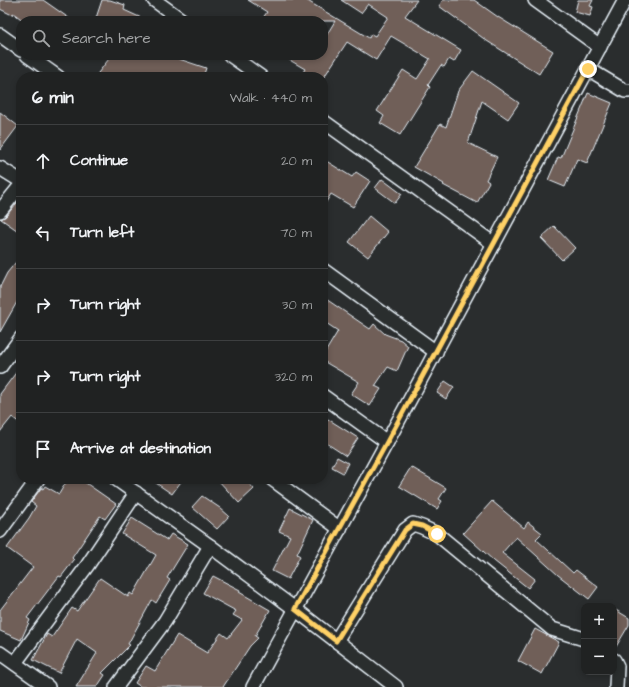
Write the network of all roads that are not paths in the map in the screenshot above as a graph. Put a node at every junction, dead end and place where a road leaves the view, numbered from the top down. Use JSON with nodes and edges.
{"nodes":[{"id":1,"x":154,"y":0,"type":"edge"},
{"id":2,"x":535,"y":0,"type":"edge"},
{"id":3,"x":625,"y":0,"type":"edge"},
{"id":4,"x":176,"y":16,"type":"edge"},
{"id":5,"x":0,"y":35,"type":"edge"},
{"id":6,"x":16,"y":46,"type":"edge"},
{"id":7,"x":600,"y":47,"type":"junction"},
{"id":8,"x":34,"y":60,"type":"edge"},
{"id":9,"x":237,"y":60,"type":"edge"},
{"id":10,"x":588,"y":69,"type":"junction"},
{"id":11,"x":51,"y":72,"type":"edge"},
{"id":12,"x":254,"y":72,"type":"edge"},
{"id":13,"x":629,"y":91,"type":"edge"},
{"id":14,"x":328,"y":125,"type":"edge"},
{"id":15,"x":0,"y":168,"type":"edge"},
{"id":16,"x":16,"y":178,"type":"edge"},
{"id":17,"x":16,"y":191,"type":"edge"},
{"id":18,"x":0,"y":211,"type":"edge"},
{"id":19,"x":494,"y":244,"type":"junction"},
{"id":20,"x":328,"y":274,"type":"edge"},
{"id":21,"x":16,"y":345,"type":"edge"},
{"id":22,"x":436,"y":352,"type":"junction"},
{"id":23,"x":0,"y":367,"type":"edge"},
{"id":24,"x":328,"y":400,"type":"edge"},
{"id":25,"x":387,"y":442,"type":"junction"},
{"id":26,"x":34,"y":484,"type":"edge"},
{"id":27,"x":123,"y":484,"type":"edge"},
{"id":28,"x":279,"y":484,"type":"edge"},
{"id":29,"x":136,"y":493,"type":"junction"},
{"id":30,"x":340,"y":529,"type":"junction"},
{"id":31,"x":0,"y":531,"type":"edge"},
{"id":32,"x":210,"y":546,"type":"junction"},
{"id":33,"x":295,"y":609,"type":"junction"},
{"id":34,"x":581,"y":638,"type":"edge"},
{"id":35,"x":336,"y":641,"type":"junction"},
{"id":36,"x":0,"y":653,"type":"edge"},
{"id":37,"x":15,"y":663,"type":"junction"},
{"id":38,"x":617,"y":675,"type":"edge"},
{"id":39,"x":48,"y":687,"type":"edge"},
{"id":40,"x":116,"y":687,"type":"edge"},
{"id":41,"x":253,"y":687,"type":"edge"},
{"id":42,"x":396,"y":687,"type":"edge"},
{"id":43,"x":616,"y":687,"type":"edge"}],
"edges":[{"from":1,"to":4,"type":"street"},
{"from":2,"to":7,"type":"street"},
{"from":3,"to":7,"type":"street"},
{"from":5,"to":6,"type":"street"},
{"from":7,"to":10,"type":"street"},
{"from":8,"to":11,"type":"street"},
{"from":9,"to":12,"type":"street"},
{"from":10,"to":13,"type":"street"},
{"from":10,"to":19,"type":"street"},
{"from":14,"to":19,"type":"street"},
{"from":15,"to":16,"type":"street"},
{"from":17,"to":18,"type":"street"},
{"from":19,"to":22,"type":"street"},
{"from":20,"to":22,"type":"street"},
{"from":21,"to":23,"type":"street"},
{"from":22,"to":25,"type":"street"},
{"from":24,"to":25,"type":"street"},
{"from":25,"to":30,"type":"street"},
{"from":26,"to":31,"type":"street"},
{"from":27,"to":29,"type":"street"},
{"from":28,"to":30,"type":"street"},
{"from":29,"to":32,"type":"street"},
{"from":29,"to":37,"type":"street"},
{"from":30,"to":33,"type":"street"},
{"from":32,"to":33,"type":"street"},
{"from":32,"to":40,"type":"street"},
{"from":33,"to":35,"type":"street"},
{"from":33,"to":41,"type":"street"},
{"from":34,"to":35,"type":"street"},
{"from":35,"to":42,"type":"street"},
{"from":36,"to":37,"type":"street"},
{"from":37,"to":39,"type":"street"},
{"from":38,"to":43,"type":"street"}]}
